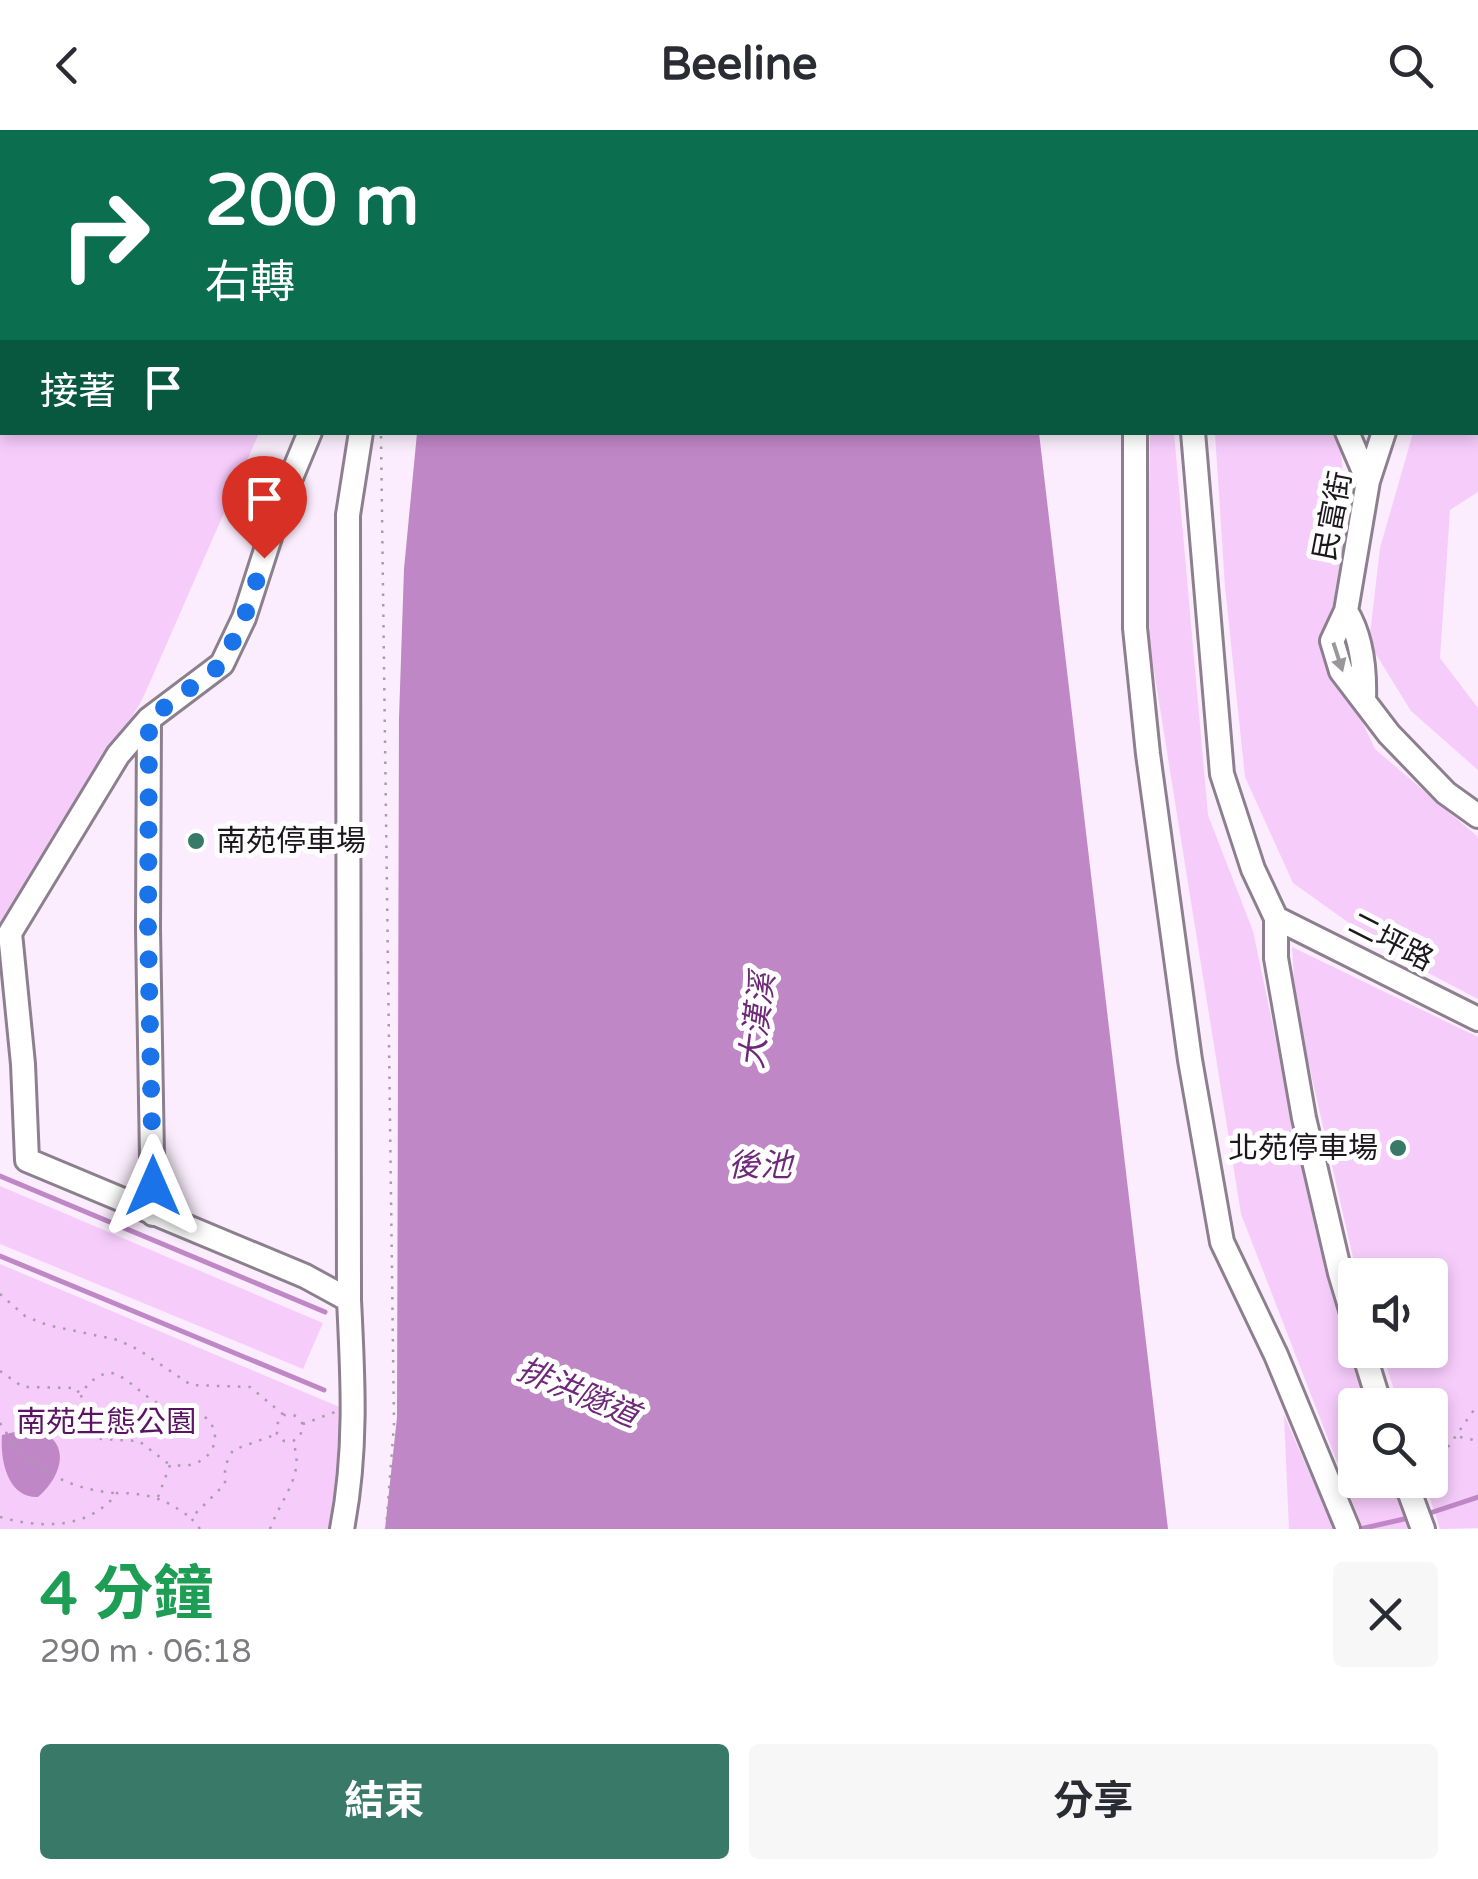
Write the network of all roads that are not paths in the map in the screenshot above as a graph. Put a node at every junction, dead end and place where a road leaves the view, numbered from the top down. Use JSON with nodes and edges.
{"nodes":[{"id":1,"x":309,"y":435,"type":"edge"},
{"id":2,"x":361,"y":435,"type":"edge"},
{"id":3,"x":1135,"y":435,"type":"edge"},
{"id":4,"x":1192,"y":435,"type":"edge"},
{"id":5,"x":1348,"y":435,"type":"edge"},
{"id":6,"x":1383,"y":435,"type":"edge"},
{"id":7,"x":1368,"y":481,"type":"junction"},
{"id":8,"x":149,"y":719,"type":"junction"},
{"id":9,"x":1478,"y":816,"type":"edge"},
{"id":10,"x":1276,"y":918,"type":"junction"},
{"id":11,"x":1478,"y":1019,"type":"edge"},
{"id":12,"x":153,"y":1214,"type":"junction"},
{"id":13,"x":1338,"y":1264,"type":"edge"},
{"id":14,"x":349,"y":1300,"type":"junction"},
{"id":15,"x":1412,"y":1498,"type":"edge"},
{"id":16,"x":342,"y":1529,"type":"edge"},
{"id":17,"x":1348,"y":1529,"type":"edge"},
{"id":18,"x":1423,"y":1529,"type":"edge"}],
"edges":[{"from":1,"to":8,"type":"street"},
{"from":2,"to":14,"type":"street"},
{"from":3,"to":17,"type":"street"},
{"from":4,"to":10,"type":"street"},
{"from":5,"to":7,"type":"street"},
{"from":6,"to":7,"type":"street","name":"民富街"},
{"from":7,"to":9,"type":"street","name":"民富街"},
{"from":8,"to":12,"type":"street"},
{"from":8,"to":12,"type":"street"},
{"from":10,"to":11,"type":"street","name":"二坪路"},
{"from":10,"to":13,"type":"street"},
{"from":12,"to":14,"type":"street"},
{"from":14,"to":16,"type":"street"},
{"from":15,"to":18,"type":"street"}]}
